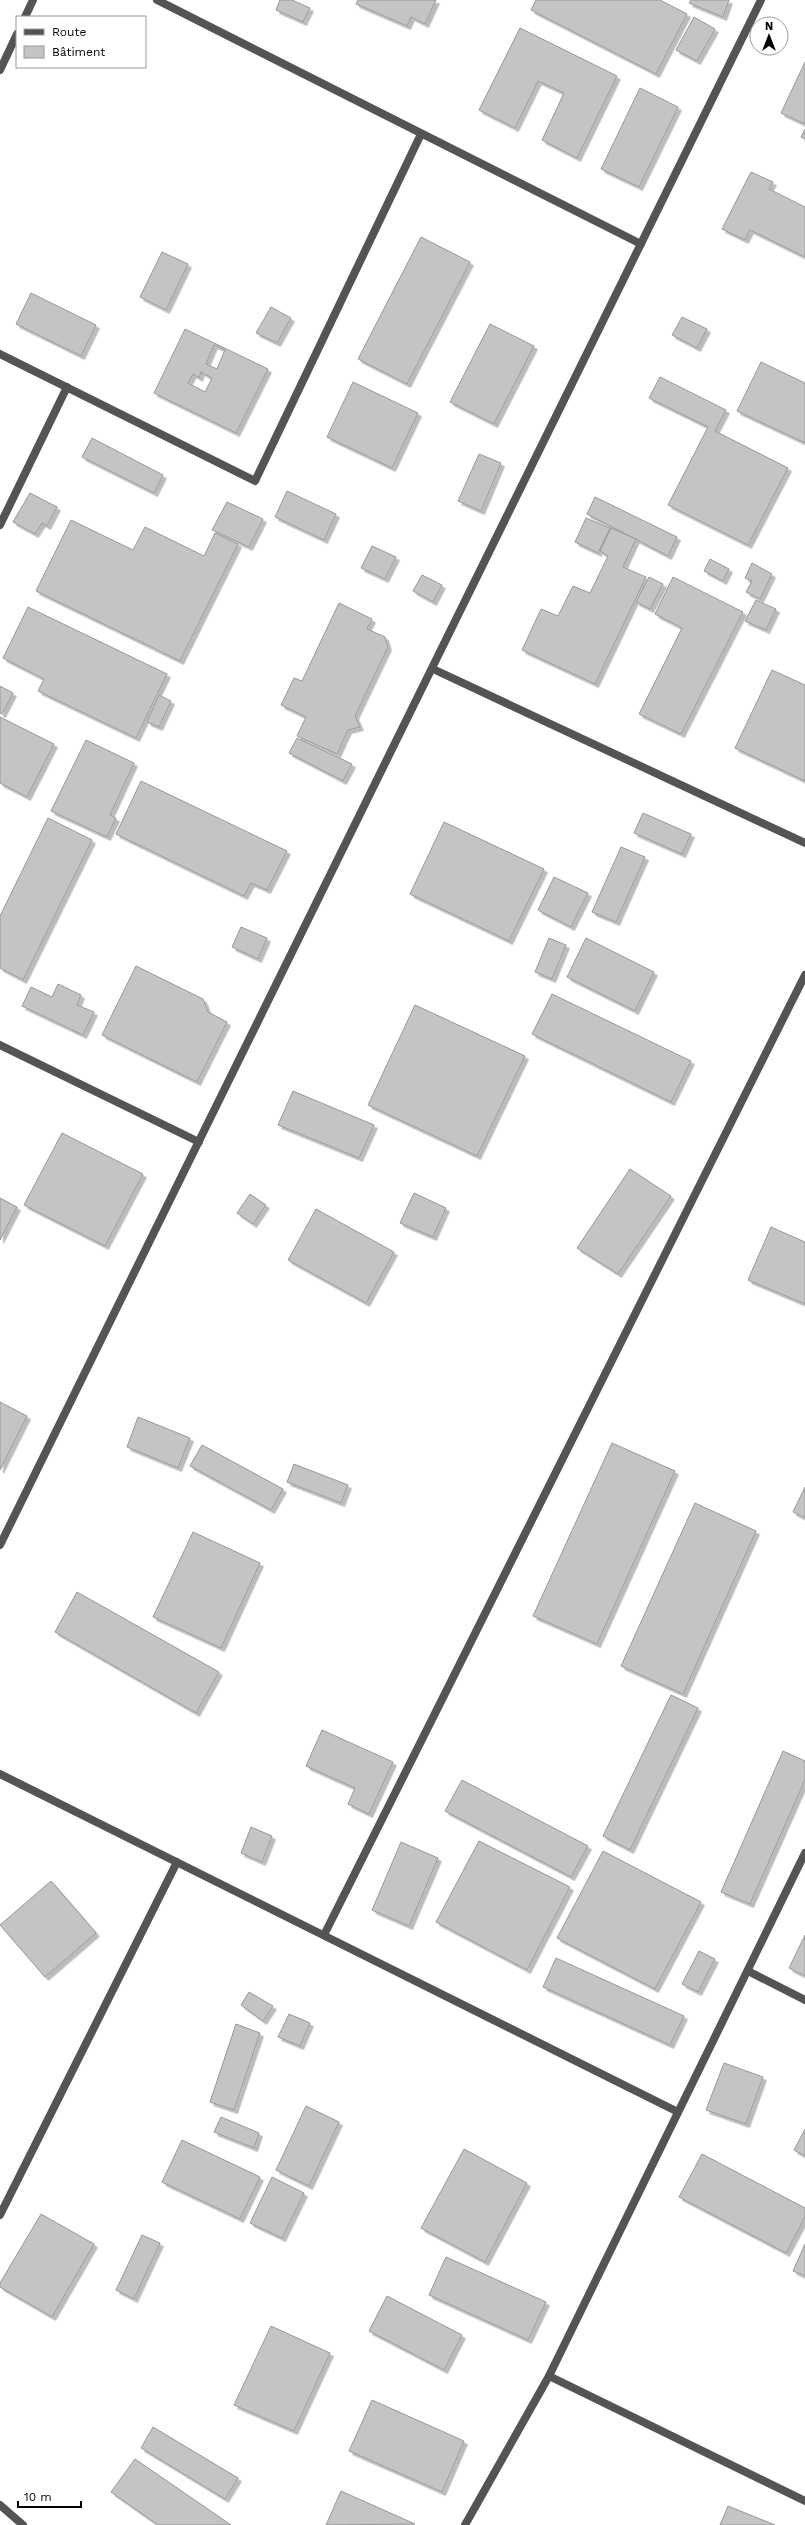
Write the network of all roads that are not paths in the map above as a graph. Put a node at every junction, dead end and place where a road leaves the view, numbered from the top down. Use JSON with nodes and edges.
{"nodes":[{"id":1,"x":33,"y":0,"type":"edge"},
{"id":2,"x":156,"y":0,"type":"edge"},
{"id":3,"x":761,"y":0,"type":"edge"},
{"id":4,"x":25,"y":16,"type":"edge"},
{"id":5,"x":16,"y":36,"type":"edge"},
{"id":6,"x":0,"y":70,"type":"edge"},
{"id":7,"x":421,"y":134,"type":"junction"},
{"id":8,"x":641,"y":244,"type":"junction"},
{"id":9,"x":0,"y":354,"type":"edge"},
{"id":10,"x":67,"y":387,"type":"junction"},
{"id":11,"x":0,"y":525,"type":"edge"},
{"id":12,"x":433,"y":669,"type":"junction"},
{"id":13,"x":805,"y":843,"type":"edge"},
{"id":14,"x":805,"y":975,"type":"edge"},
{"id":15,"x":0,"y":1045,"type":"edge"},
{"id":16,"x":199,"y":1142,"type":"junction"},
{"id":17,"x":0,"y":1545,"type":"edge"},
{"id":18,"x":0,"y":1774,"type":"edge"},
{"id":19,"x":805,"y":1853,"type":"edge"},
{"id":20,"x":177,"y":1862,"type":"junction"},
{"id":21,"x":324,"y":1935,"type":"junction"},
{"id":22,"x":748,"y":1971,"type":"junction"},
{"id":23,"x":805,"y":2000,"type":"edge"},
{"id":24,"x":678,"y":2112,"type":"junction"},
{"id":25,"x":0,"y":2215,"type":"edge"},
{"id":26,"x":549,"y":2376,"type":"junction"},
{"id":27,"x":805,"y":2501,"type":"edge"},
{"id":28,"x":0,"y":2505,"type":"edge"},
{"id":29,"x":23,"y":2525,"type":"edge"},
{"id":30,"x":465,"y":2525,"type":"edge"}],
"edges":[{"from":1,"to":4,"type":"street"},
{"from":2,"to":7,"type":"street"},
{"from":3,"to":8,"type":"street"},
{"from":5,"to":6,"type":"street"},
{"from":7,"to":8,"type":"street"},
{"from":7,"to":10,"type":"street"},
{"from":8,"to":12,"type":"street"},
{"from":9,"to":10,"type":"street"},
{"from":10,"to":11,"type":"street"},
{"from":12,"to":13,"type":"street"},
{"from":12,"to":16,"type":"street"},
{"from":14,"to":21,"type":"street"},
{"from":15,"to":16,"type":"street"},
{"from":16,"to":17,"type":"street"},
{"from":18,"to":20,"type":"street"},
{"from":19,"to":22,"type":"street"},
{"from":20,"to":21,"type":"street"},
{"from":20,"to":25,"type":"street"},
{"from":21,"to":24,"type":"street"},
{"from":22,"to":23,"type":"street"},
{"from":22,"to":24,"type":"street"},
{"from":24,"to":26,"type":"street"},
{"from":26,"to":27,"type":"street"},
{"from":26,"to":30,"type":"street"},
{"from":28,"to":29,"type":"street"}]}
